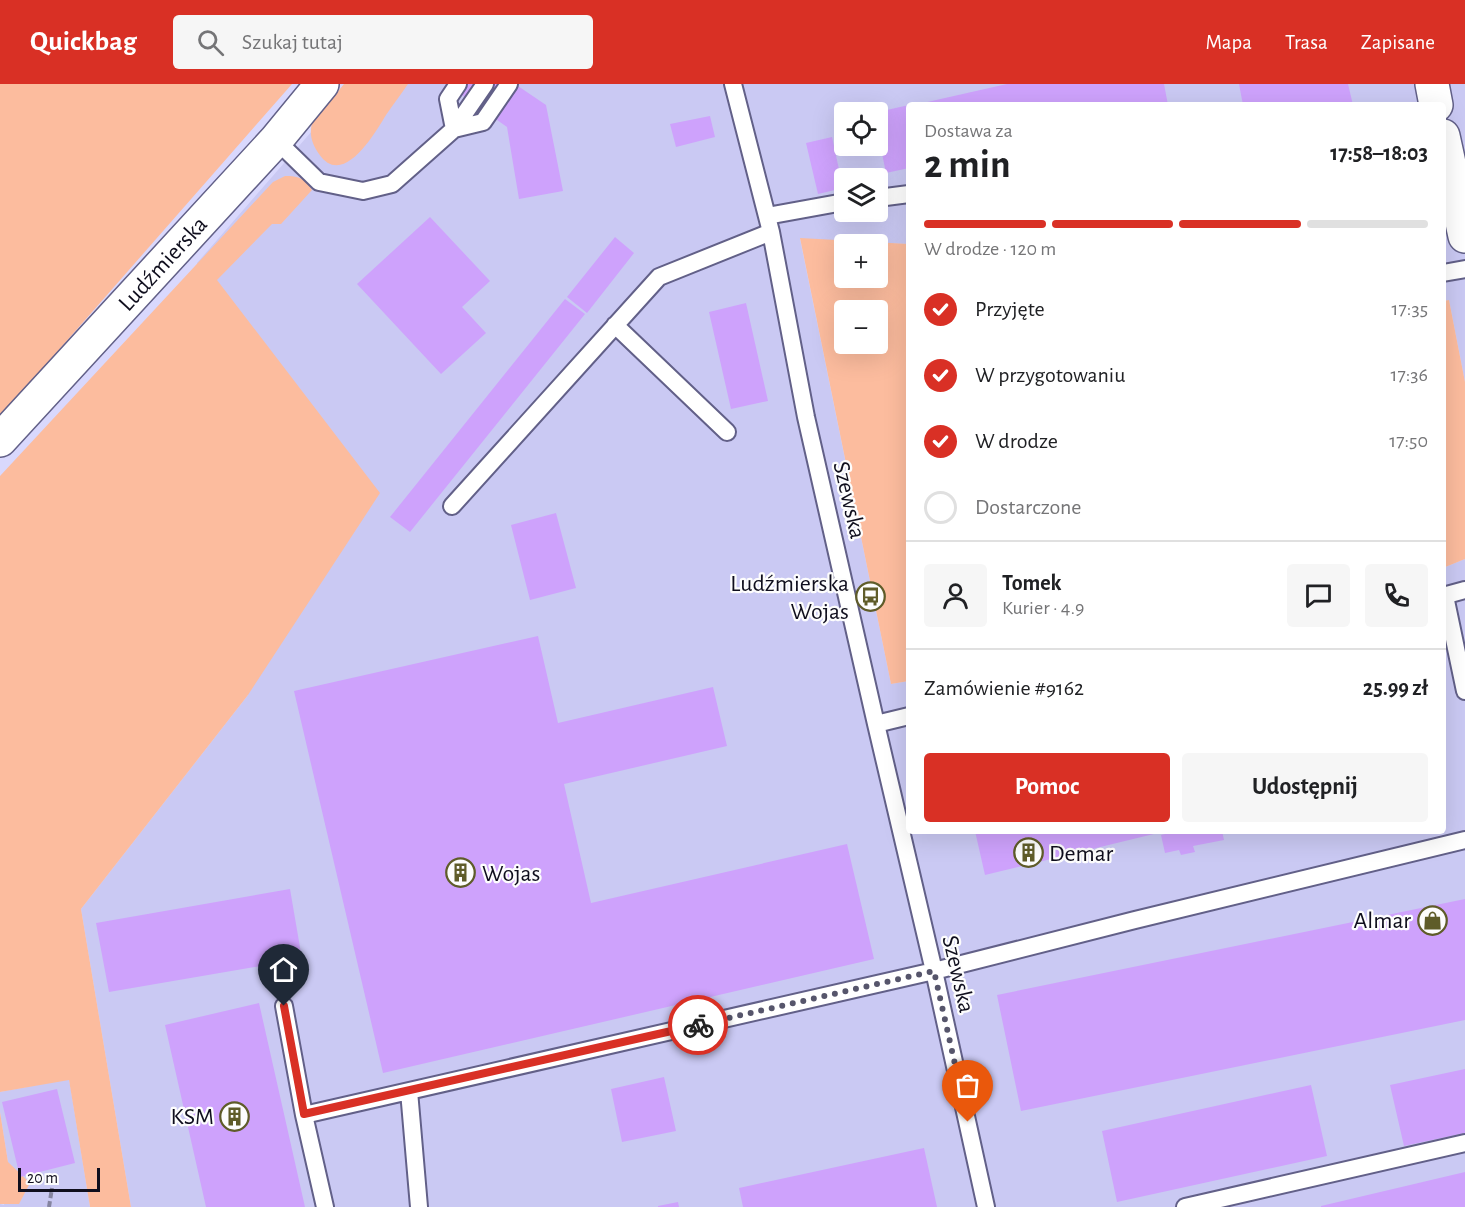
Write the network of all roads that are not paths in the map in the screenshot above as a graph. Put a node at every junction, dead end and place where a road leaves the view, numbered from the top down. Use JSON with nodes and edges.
{"nodes":[{"id":1,"x":322,"y":84,"type":"edge"},
{"id":2,"x":458,"y":84,"type":"edge"},
{"id":3,"x":485,"y":84,"type":"edge"},
{"id":4,"x":509,"y":84,"type":"edge"},
{"id":5,"x":733,"y":84,"type":"edge"},
{"id":6,"x":1432,"y":84,"type":"edge"},
{"id":7,"x":1435,"y":102,"type":"edge"},
{"id":8,"x":454,"y":129,"type":"junction"},
{"id":9,"x":276,"y":140,"type":"junction"},
{"id":10,"x":1446,"y":150,"type":"edge"},
{"id":11,"x":906,"y":194,"type":"edge"},
{"id":12,"x":888,"y":197,"type":"edge"},
{"id":13,"x":834,"y":205,"type":"edge"},
{"id":14,"x":769,"y":224,"type":"junction"},
{"id":15,"x":1465,"y":236,"type":"edge"},
{"id":16,"x":1465,"y":269,"type":"edge"},
{"id":17,"x":1446,"y":272,"type":"edge"},
{"id":18,"x":615,"y":325,"type":"junction"},
{"id":19,"x":727,"y":432,"type":"dead end"},
{"id":20,"x":0,"y":440,"type":"edge"},
{"id":21,"x":452,"y":506,"type":"dead end"},
{"id":22,"x":1465,"y":590,"type":"edge"},
{"id":23,"x":1446,"y":595,"type":"edge"},
{"id":24,"x":1446,"y":605,"type":"edge"},
{"id":25,"x":1465,"y":691,"type":"edge"},
{"id":26,"x":906,"y":717,"type":"edge"},
{"id":27,"x":876,"y":724,"type":"junction"},
{"id":28,"x":1465,"y":840,"type":"edge"},
{"id":29,"x":934,"y":971,"type":"junction"},
{"id":30,"x":284,"y":1006,"type":"dead end"},
{"id":31,"x":409,"y":1091,"type":"junction"},
{"id":32,"x":304,"y":1114,"type":"junction"},
{"id":33,"x":1465,"y":1143,"type":"edge"},
{"id":34,"x":325,"y":1207,"type":"edge"},
{"id":35,"x":419,"y":1207,"type":"edge"},
{"id":36,"x":986,"y":1207,"type":"edge"},
{"id":37,"x":1185,"y":1207,"type":"edge"}],
"edges":[{"from":1,"to":9,"type":"main road","name":"Ludźmierska"},
{"from":2,"to":8,"type":"lane"},
{"from":3,"to":8,"type":"lane"},
{"from":4,"to":8,"type":"lane"},
{"from":5,"to":14,"type":"lane","name":"Szewska"},
{"from":6,"to":7,"type":"main road"},
{"from":8,"to":9,"type":"lane"},
{"from":9,"to":20,"type":"main road","name":"Ludźmierska"},
{"from":10,"to":15,"type":"main road"},
{"from":11,"to":12,"type":"lane"},
{"from":13,"to":14,"type":"lane"},
{"from":14,"to":18,"type":"lane"},
{"from":14,"to":27,"type":"lane","name":"Szewska"},
{"from":16,"to":17,"type":"lane"},
{"from":18,"to":19,"type":"lane"},
{"from":18,"to":21,"type":"lane"},
{"from":22,"to":23,"type":"lane"},
{"from":24,"to":25,"type":"lane"},
{"from":26,"to":27,"type":"lane"},
{"from":27,"to":29,"type":"lane","name":"Szewska"},
{"from":28,"to":29,"type":"lane"},
{"from":29,"to":31,"type":"lane"},
{"from":29,"to":36,"type":"lane","name":"Szewska"},
{"from":30,"to":32,"type":"lane"},
{"from":31,"to":32,"type":"lane"},
{"from":31,"to":35,"type":"lane"},
{"from":32,"to":34,"type":"lane"},
{"from":33,"to":37,"type":"lane"}]}
